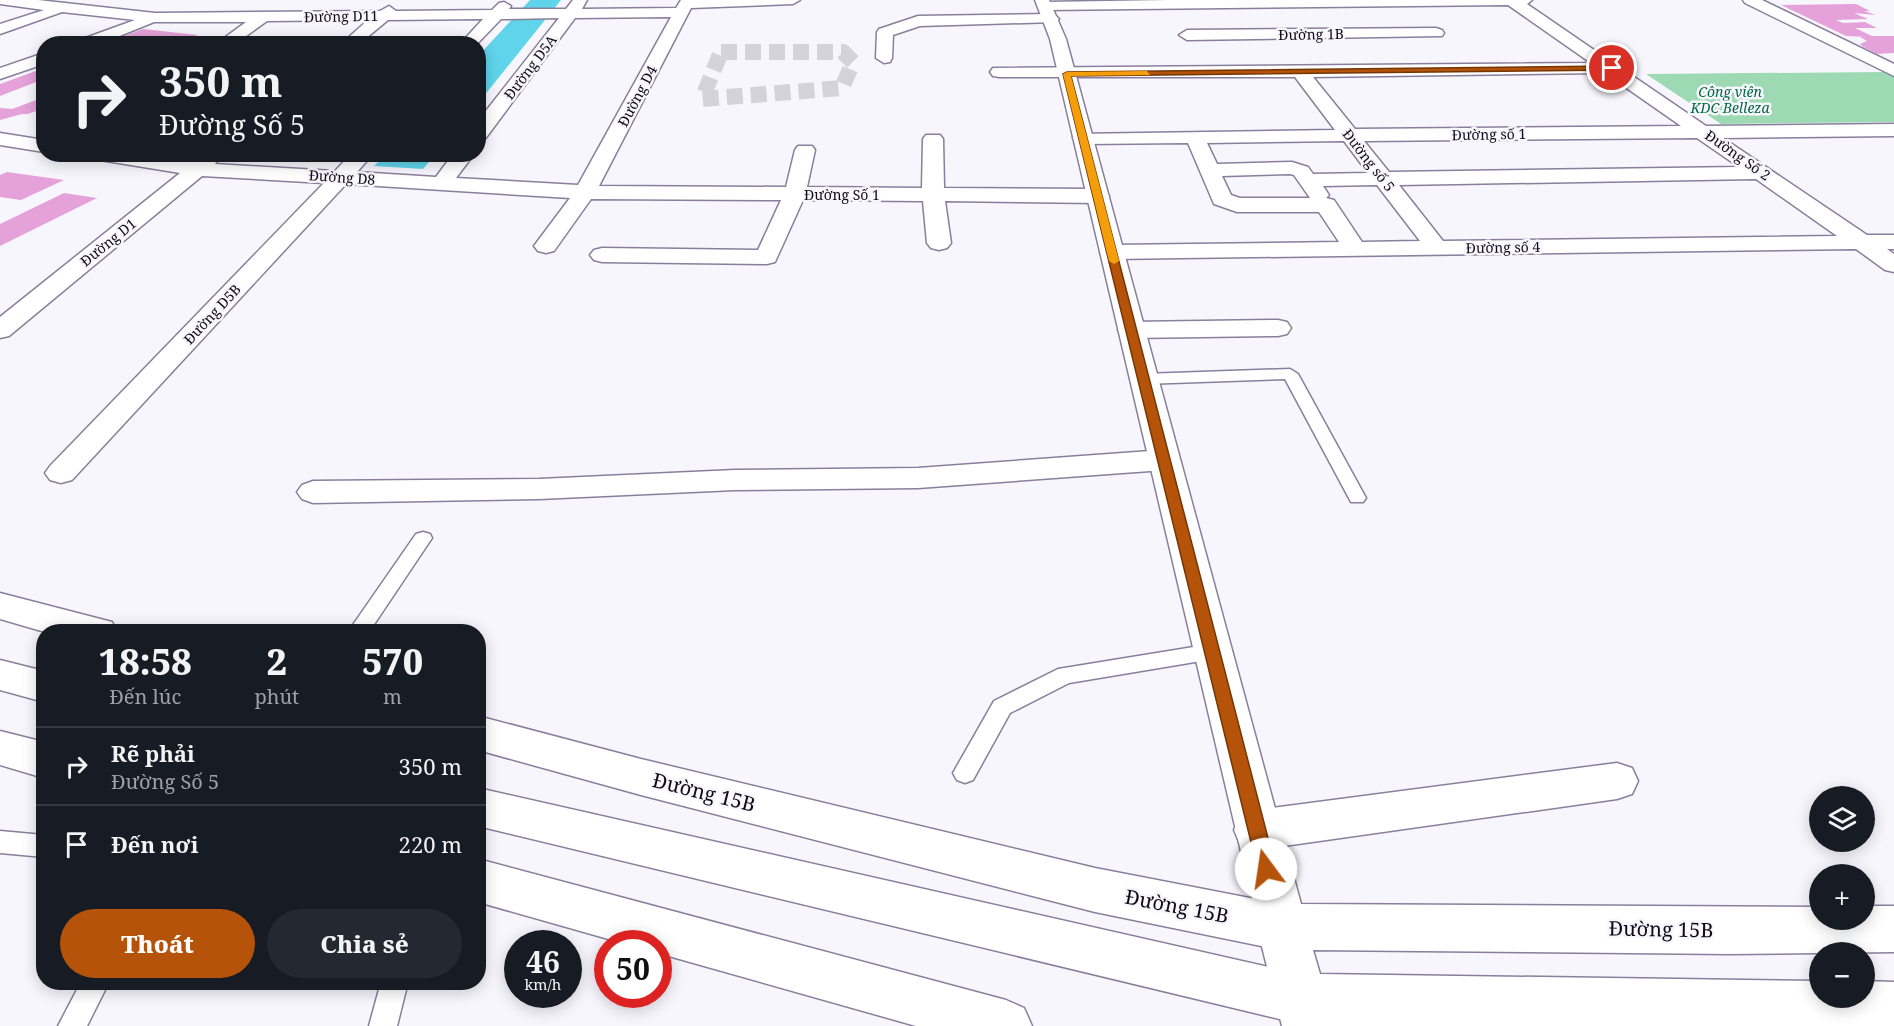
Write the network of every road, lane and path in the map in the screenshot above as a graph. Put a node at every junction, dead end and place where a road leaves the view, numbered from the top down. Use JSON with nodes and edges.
{"nodes":[{"id":1,"x":0,"y":0,"type":"edge"},
{"id":2,"x":186,"y":0,"type":"edge"},
{"id":3,"x":289,"y":0,"type":"edge"},
{"id":4,"x":402,"y":0,"type":"edge"},
{"id":5,"x":783,"y":0,"type":"edge"},
{"id":6,"x":793,"y":0,"type":"edge"},
{"id":7,"x":1511,"y":0,"type":"edge"},
{"id":8,"x":1525,"y":0,"type":"edge"},
{"id":9,"x":1750,"y":0,"type":"edge"},
{"id":10,"x":1292,"y":1,"type":"edge"},
{"id":11,"x":1398,"y":1,"type":"edge"},
{"id":12,"x":1096,"y":2,"type":"edge"},
{"id":13,"x":1167,"y":4,"type":"junction"},
{"id":14,"x":685,"y":5,"type":"edge"},
{"id":15,"x":1044,"y":5,"type":"edge"},
{"id":16,"x":576,"y":7,"type":"edge"},
{"id":17,"x":65,"y":8,"type":"junction"},
{"id":18,"x":504,"y":10,"type":"edge"},
{"id":19,"x":383,"y":16,"type":"junction"},
{"id":20,"x":264,"y":17,"type":"junction"},
{"id":21,"x":155,"y":18,"type":"junction"},
{"id":22,"x":0,"y":29,"type":"edge"},
{"id":23,"x":1187,"y":35,"type":"junction"},
{"id":24,"x":105,"y":36,"type":"edge"},
{"id":25,"x":236,"y":36,"type":"edge"},
{"id":26,"x":359,"y":36,"type":"edge"},
{"id":27,"x":476,"y":36,"type":"edge"},
{"id":28,"x":1461,"y":55,"type":"dead end"},
{"id":29,"x":884,"y":57,"type":"dead end"},
{"id":30,"x":36,"y":61,"type":"edge"},
{"id":31,"x":1890,"y":67,"type":"edge"},
{"id":32,"x":1612,"y":68,"type":"junction"},
{"id":33,"x":1478,"y":69,"type":"junction"},
{"id":34,"x":999,"y":72,"type":"dead end"},
{"id":35,"x":1300,"y":72,"type":"junction"},
{"id":36,"x":1211,"y":73,"type":"junction"},
{"id":37,"x":0,"y":74,"type":"edge"},
{"id":38,"x":1067,"y":74,"type":"junction"},
{"id":39,"x":486,"y":125,"type":"edge"},
{"id":40,"x":1866,"y":130,"type":"junction"},
{"id":41,"x":1894,"y":130,"type":"edge"},
{"id":42,"x":1704,"y":132,"type":"junction"},
{"id":43,"x":1350,"y":135,"type":"junction"},
{"id":44,"x":1195,"y":137,"type":"junction"},
{"id":45,"x":1083,"y":138,"type":"junction"},
{"id":46,"x":0,"y":139,"type":"edge"},
{"id":47,"x":933,"y":139,"type":"dead end"},
{"id":48,"x":36,"y":145,"type":"edge"},
{"id":49,"x":1894,"y":147,"type":"edge"},
{"id":50,"x":805,"y":150,"type":"dead end"},
{"id":51,"x":206,"y":162,"type":"edge"},
{"id":52,"x":355,"y":162,"type":"edge"},
{"id":53,"x":458,"y":162,"type":"edge"},
{"id":54,"x":1209,"y":170,"type":"junction"},
{"id":55,"x":1763,"y":173,"type":"junction"},
{"id":56,"x":342,"y":176,"type":"junction"},
{"id":57,"x":1383,"y":178,"type":"junction"},
{"id":58,"x":1307,"y":180,"type":"junction"},
{"id":59,"x":441,"y":184,"type":"junction"},
{"id":60,"x":585,"y":192,"type":"junction"},
{"id":61,"x":795,"y":194,"type":"junction"},
{"id":62,"x":933,"y":195,"type":"junction"},
{"id":63,"x":1098,"y":196,"type":"junction"},
{"id":64,"x":1326,"y":205,"type":"junction"},
{"id":65,"x":1863,"y":242,"type":"junction"},
{"id":66,"x":1894,"y":242,"type":"edge"},
{"id":67,"x":939,"y":243,"type":"dead end"},
{"id":68,"x":546,"y":246,"type":"dead end"},
{"id":69,"x":1355,"y":248,"type":"junction"},
{"id":70,"x":1437,"y":248,"type":"junction"},
{"id":71,"x":1112,"y":252,"type":"junction"},
{"id":72,"x":602,"y":255,"type":"dead end"},
{"id":73,"x":1894,"y":265,"type":"edge"},
{"id":74,"x":1278,"y":328,"type":"dead end"},
{"id":75,"x":0,"y":330,"type":"edge"},
{"id":76,"x":1131,"y":330,"type":"junction"},
{"id":77,"x":1143,"y":379,"type":"junction"},
{"id":78,"x":1164,"y":460,"type":"junction"},
{"id":79,"x":61,"y":473,"type":"dead end"},
{"id":80,"x":313,"y":492,"type":"dead end"},
{"id":81,"x":1357,"y":498,"type":"dead end"},
{"id":82,"x":423,"y":538,"type":"dead end"},
{"id":83,"x":0,"y":606,"type":"edge"},
{"id":84,"x":69,"y":624,"type":"edge"},
{"id":85,"x":364,"y":624,"type":"edge"},
{"id":86,"x":1212,"y":652,"type":"junction"},
{"id":87,"x":0,"y":675,"type":"edge"},
{"id":88,"x":36,"y":685,"type":"edge"},
{"id":89,"x":486,"y":735,"type":"edge"},
{"id":90,"x":0,"y":748,"type":"edge"},
{"id":91,"x":36,"y":758,"type":"edge"},
{"id":92,"x":965,"y":773,"type":"dead end"},
{"id":93,"x":1617,"y":781,"type":"dead end"},
{"id":94,"x":486,"y":809,"type":"edge"},
{"id":95,"x":1256,"y":830,"type":"junction"},
{"id":96,"x":0,"y":842,"type":"edge"},
{"id":97,"x":36,"y":845,"type":"edge"},
{"id":98,"x":486,"y":882,"type":"edge"},
{"id":99,"x":1281,"y":927,"type":"junction"},
{"id":100,"x":1894,"y":929,"type":"edge"},
{"id":101,"x":92,"y":990,"type":"edge"},
{"id":102,"x":393,"y":990,"type":"edge"},
{"id":103,"x":1894,"y":1007,"type":"edge"},
{"id":104,"x":1304,"y":1012,"type":"edge"},
{"id":105,"x":72,"y":1026,"type":"edge"},
{"id":106,"x":383,"y":1026,"type":"edge"},
{"id":107,"x":1006,"y":1026,"type":"edge"}],
"edges":[{"from":1,"to":17,"type":"street","name":"Đường D11"},
{"from":2,"to":21,"type":"street"},
{"from":3,"to":20,"type":"street"},
{"from":4,"to":19,"type":"street"},
{"from":5,"to":6,"type":"street","name":"Đường D11"},
{"from":5,"to":14,"type":"street","name":"Đường D11"},
{"from":7,"to":8,"type":"street"},
{"from":7,"to":11,"type":"street"},
{"from":7,"to":32,"type":"street"},
{"from":9,"to":31,"type":"street"},
{"from":10,"to":11,"type":"street"},
{"from":10,"to":13,"type":"street"},
{"from":11,"to":23,"type":"street","name":"Đường 1B"},
{"from":12,"to":13,"type":"street"},
{"from":12,"to":15,"type":"street"},
{"from":13,"to":23,"type":"street"},
{"from":14,"to":16,"type":"street","name":"Đường D11"},
{"from":14,"to":60,"type":"street","name":"Đường D4"},
{"from":15,"to":29,"type":"street"},
{"from":15,"to":38,"type":"street"},
{"from":16,"to":18,"type":"street","name":"Đường D11"},
{"from":16,"to":39,"type":"street","name":"Đường D5A"},
{"from":17,"to":21,"type":"street","name":"Đường D11"},
{"from":17,"to":22,"type":"street"},
{"from":18,"to":19,"type":"street","name":"Đường D11"},
{"from":18,"to":27,"type":"street"},
{"from":19,"to":20,"type":"street","name":"Đường D11"},
{"from":19,"to":26,"type":"street"},
{"from":20,"to":21,"type":"street","name":"Đường D11"},
{"from":20,"to":25,"type":"street"},
{"from":21,"to":24,"type":"street"},
{"from":23,"to":36,"type":"street"},
{"from":28,"to":33,"type":"street"},
{"from":30,"to":37,"type":"street"},
{"from":32,"to":33,"type":"street"},
{"from":32,"to":42,"type":"street","name":"Đường Số 2"},
{"from":33,"to":35,"type":"street"},
{"from":34,"to":38,"type":"street"},
{"from":35,"to":36,"type":"street"},
{"from":35,"to":43,"type":"street","name":"Đường số 5"},
{"from":36,"to":38,"type":"street"},
{"from":38,"to":45,"type":"street"},
{"from":40,"to":41,"type":"street","name":"Đường số 1"},
{"from":40,"to":42,"type":"street","name":"Đường số 1"},
{"from":40,"to":49,"type":"street"},
{"from":42,"to":43,"type":"street","name":"Đường số 1"},
{"from":42,"to":55,"type":"street","name":"Đường Số 2"},
{"from":43,"to":44,"type":"street","name":"Đường số 1"},
{"from":43,"to":57,"type":"street","name":"Đường số 5"},
{"from":44,"to":45,"type":"street","name":"Đường số 1"},
{"from":44,"to":54,"type":"street"},
{"from":45,"to":63,"type":"street"},
{"from":46,"to":48,"type":"street"},
{"from":47,"to":62,"type":"street"},
{"from":50,"to":61,"type":"street"},
{"from":51,"to":56,"type":"street","name":"Đường D8"},
{"from":51,"to":75,"type":"street","name":"Đường D1"},
{"from":52,"to":56,"type":"street","name":"Đường D5B"},
{"from":53,"to":59,"type":"street"},
{"from":54,"to":58,"type":"street"},
{"from":54,"to":64,"type":"street"},
{"from":55,"to":57,"type":"street"},
{"from":55,"to":65,"type":"street","name":"Đường Số 2"},
{"from":56,"to":59,"type":"street","name":"Đường D8"},
{"from":56,"to":79,"type":"street","name":"Đường D5B"},
{"from":57,"to":58,"type":"street"},
{"from":57,"to":70,"type":"street","name":"Đường số 5"},
{"from":58,"to":64,"type":"street"},
{"from":59,"to":60,"type":"street","name":"Đường D8"},
{"from":60,"to":61,"type":"street","name":"Đường Số 1"},
{"from":60,"to":68,"type":"street","name":"Đường D4"},
{"from":61,"to":62,"type":"street","name":"Đường Số 1"},
{"from":61,"to":72,"type":"street"},
{"from":62,"to":63,"type":"street","name":"Đường Số 1"},
{"from":62,"to":67,"type":"street"},
{"from":63,"to":71,"type":"street"},
{"from":64,"to":69,"type":"street"},
{"from":65,"to":66,"type":"street","name":"Đường số 4"},
{"from":65,"to":70,"type":"street","name":"Đường số 4"},
{"from":65,"to":73,"type":"street","name":"Đường Số 2"},
{"from":69,"to":70,"type":"street","name":"Đường số 4"},
{"from":69,"to":71,"type":"street","name":"Đường số 4"},
{"from":71,"to":76,"type":"street"},
{"from":74,"to":76,"type":"street"},
{"from":76,"to":77,"type":"street"},
{"from":77,"to":78,"type":"street"},
{"from":77,"to":81,"type":"lane"},
{"from":78,"to":80,"type":"street"},
{"from":78,"to":86,"type":"street"},
{"from":82,"to":85,"type":"lane"},
{"from":83,"to":84,"type":"street"},
{"from":86,"to":92,"type":"lane"},
{"from":86,"to":95,"type":"street"},
{"from":87,"to":88,"type":"street"},
{"from":89,"to":99,"type":"street","name":"Đường 15B"},
{"from":90,"to":91,"type":"street"},
{"from":93,"to":95,"type":"street"},
{"from":94,"to":104,"type":"street"},
{"from":95,"to":99,"type":"street"},
{"from":96,"to":97,"type":"lane"},
{"from":98,"to":107,"type":"street"},
{"from":99,"to":100,"type":"street","name":"Đường 15B"},
{"from":99,"to":104,"type":"street"},
{"from":101,"to":105,"type":"lane"},
{"from":102,"to":106,"type":"lane"},
{"from":103,"to":104,"type":"street"}]}
